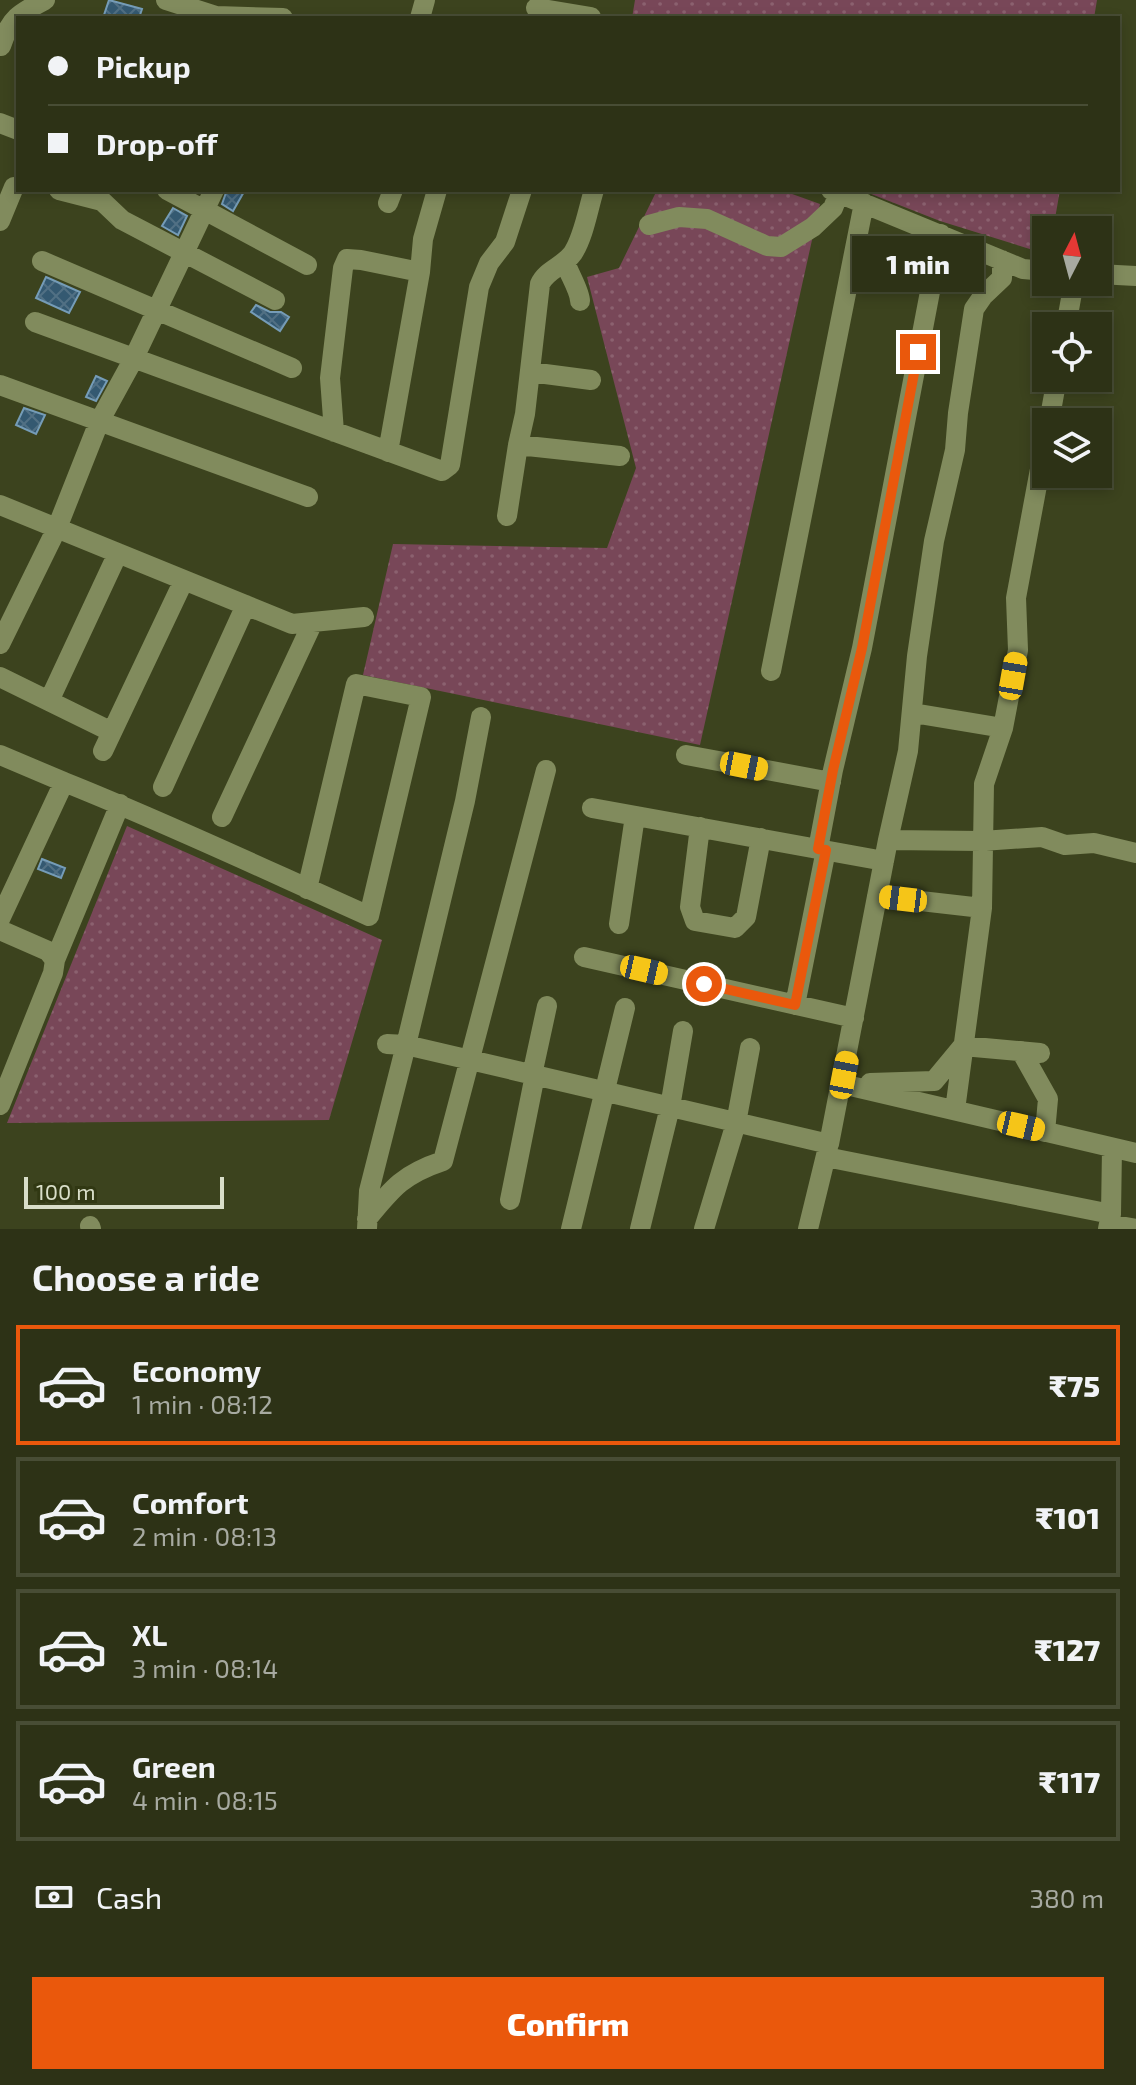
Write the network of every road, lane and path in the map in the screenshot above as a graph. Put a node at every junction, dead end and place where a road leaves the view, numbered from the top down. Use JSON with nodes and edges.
{"nodes":[{"id":1,"x":45,"y":0,"type":"edge"},
{"id":2,"x":166,"y":0,"type":"edge"},
{"id":3,"x":536,"y":8,"type":"dead end"},
{"id":4,"x":592,"y":12,"type":"edge"},
{"id":5,"x":271,"y":14,"type":"edge"},
{"id":6,"x":18,"y":16,"type":"edge"},
{"id":7,"x":209,"y":16,"type":"edge"},
{"id":8,"x":16,"y":18,"type":"edge"},
{"id":9,"x":1,"y":46,"type":"edge"},
{"id":10,"x":14,"y":187,"type":"dead end"},
{"id":11,"x":74,"y":192,"type":"edge"},
{"id":12,"x":171,"y":192,"type":"edge"},
{"id":13,"x":213,"y":192,"type":"edge"},
{"id":14,"x":436,"y":192,"type":"edge"},
{"id":15,"x":521,"y":192,"type":"edge"},
{"id":16,"x":593,"y":192,"type":"edge"},
{"id":17,"x":835,"y":192,"type":"edge"},
{"id":18,"x":104,"y":196,"type":"edge"},
{"id":19,"x":864,"y":203,"type":"junction"},
{"id":20,"x":205,"y":210,"type":"junction"},
{"id":21,"x":0,"y":221,"type":"edge"},
{"id":22,"x":649,"y":225,"type":"dead end"},
{"id":23,"x":941,"y":234,"type":"junction"},
{"id":24,"x":185,"y":253,"type":"junction"},
{"id":25,"x":1002,"y":260,"type":"junction"},
{"id":26,"x":42,"y":261,"type":"dead end"},
{"id":27,"x":565,"y":262,"type":"junction"},
{"id":28,"x":307,"y":265,"type":"dead end"},
{"id":29,"x":1032,"y":270,"type":"edge"},
{"id":30,"x":420,"y":272,"type":"junction"},
{"id":31,"x":1112,"y":275,"type":"edge"},
{"id":32,"x":1136,"y":276,"type":"edge"},
{"id":33,"x":275,"y":300,"type":"dead end"},
{"id":34,"x":580,"y":301,"type":"dead end"},
{"id":35,"x":157,"y":310,"type":"junction"},
{"id":36,"x":35,"y":322,"type":"dead end"},
{"id":37,"x":133,"y":360,"type":"junction"},
{"id":38,"x":292,"y":368,"type":"dead end"},
{"id":39,"x":530,"y":372,"type":"junction"},
{"id":40,"x":591,"y":380,"type":"dead end"},
{"id":41,"x":0,"y":385,"type":"edge"},
{"id":42,"x":99,"y":422,"type":"junction"},
{"id":43,"x":334,"y":432,"type":"junction"},
{"id":44,"x":518,"y":445,"type":"junction"},
{"id":45,"x":388,"y":452,"type":"junction"},
{"id":46,"x":620,"y":456,"type":"dead end"},
{"id":47,"x":1036,"y":488,"type":"edge"},
{"id":48,"x":308,"y":497,"type":"dead end"},
{"id":49,"x":0,"y":505,"type":"edge"},
{"id":50,"x":507,"y":516,"type":"dead end"},
{"id":51,"x":57,"y":528,"type":"junction"},
{"id":52,"x":118,"y":553,"type":"junction"},
{"id":53,"x":184,"y":580,"type":"junction"},
{"id":54,"x":246,"y":605,"type":"junction"},
{"id":55,"x":364,"y":617,"type":"dead end"},
{"id":56,"x":313,"y":622,"type":"junction"},
{"id":57,"x":0,"y":644,"type":"edge"},
{"id":58,"x":771,"y":671,"type":"dead end"},
{"id":59,"x":0,"y":677,"type":"edge"},
{"id":60,"x":49,"y":701,"type":"junction"},
{"id":61,"x":913,"y":713,"type":"junction"},
{"id":62,"x":481,"y":717,"type":"dead end"},
{"id":63,"x":1003,"y":728,"type":"junction"},
{"id":64,"x":112,"y":732,"type":"junction"},
{"id":65,"x":103,"y":751,"type":"dead end"},
{"id":66,"x":0,"y":755,"type":"edge"},
{"id":67,"x":686,"y":755,"type":"dead end"},
{"id":68,"x":546,"y":770,"type":"dead end"},
{"id":69,"x":64,"y":782,"type":"junction"},
{"id":70,"x":831,"y":782,"type":"junction"},
{"id":71,"x":163,"y":787,"type":"dead end"},
{"id":72,"x":120,"y":804,"type":"junction"},
{"id":73,"x":592,"y":808,"type":"dead end"},
{"id":74,"x":635,"y":816,"type":"junction"},
{"id":75,"x":222,"y":817,"type":"dead end"},
{"id":76,"x":700,"y":827,"type":"junction"},
{"id":77,"x":761,"y":838,"type":"junction"},
{"id":78,"x":888,"y":840,"type":"junction"},
{"id":79,"x":982,"y":841,"type":"junction"},
{"id":80,"x":822,"y":849,"type":"junction"},
{"id":81,"x":1136,"y":853,"type":"edge"},
{"id":82,"x":884,"y":861,"type":"junction"},
{"id":83,"x":307,"y":889,"type":"junction"},
{"id":84,"x":877,"y":896,"type":"junction"},
{"id":85,"x":982,"y":908,"type":"junction"},
{"id":86,"x":0,"y":919,"type":"edge"},
{"id":87,"x":619,"y":924,"type":"dead end"},
{"id":88,"x":0,"y":930,"type":"edge"},
{"id":89,"x":584,"y":957,"type":"dead end"},
{"id":90,"x":55,"y":960,"type":"junction"},
{"id":91,"x":795,"y":1005,"type":"junction"},
{"id":92,"x":547,"y":1006,"type":"dead end"},
{"id":93,"x":625,"y":1008,"type":"dead end"},
{"id":94,"x":854,"y":1018,"type":"junction"},
{"id":95,"x":683,"y":1031,"type":"dead end"},
{"id":96,"x":396,"y":1044,"type":"junction"},
{"id":97,"x":963,"y":1046,"type":"junction"},
{"id":98,"x":750,"y":1048,"type":"dead end"},
{"id":99,"x":470,"y":1060,"type":"junction"},
{"id":100,"x":533,"y":1075,"type":"junction"},
{"id":101,"x":842,"y":1084,"type":"junction"},
{"id":102,"x":606,"y":1092,"type":"junction"},
{"id":103,"x":0,"y":1105,"type":"edge"},
{"id":104,"x":670,"y":1107,"type":"junction"},
{"id":105,"x":955,"y":1110,"type":"junction"},
{"id":106,"x":736,"y":1123,"type":"junction"},
{"id":107,"x":1045,"y":1132,"type":"junction"},
{"id":108,"x":1112,"y":1148,"type":"junction"},
{"id":109,"x":827,"y":1151,"type":"junction"},
{"id":110,"x":1136,"y":1153,"type":"edge"},
{"id":111,"x":510,"y":1200,"type":"dead end"},
{"id":112,"x":1109,"y":1222,"type":"edge"},
{"id":113,"x":367,"y":1224,"type":"edge"},
{"id":114,"x":571,"y":1229,"type":"edge"},
{"id":115,"x":640,"y":1229,"type":"edge"},
{"id":116,"x":704,"y":1229,"type":"edge"},
{"id":117,"x":808,"y":1229,"type":"edge"},
{"id":118,"x":1136,"y":1229,"type":"edge"}],
"edges":[{"from":1,"to":6,"type":"street"},
{"from":2,"to":7,"type":"street"},
{"from":3,"to":4,"type":"street"},
{"from":5,"to":7,"type":"street"},
{"from":8,"to":9,"type":"street"},
{"from":10,"to":21,"type":"street"},
{"from":11,"to":18,"type":"street"},
{"from":12,"to":20,"type":"street"},
{"from":13,"to":20,"type":"street"},
{"from":14,"to":30,"type":"street"},
{"from":15,"to":45,"type":"street"},
{"from":16,"to":27,"type":"street"},
{"from":17,"to":19,"type":"street"},
{"from":17,"to":22,"type":"street"},
{"from":18,"to":24,"type":"street"},
{"from":19,"to":23,"type":"street"},
{"from":19,"to":58,"type":"street"},
{"from":20,"to":24,"type":"street"},
{"from":20,"to":28,"type":"street"},
{"from":23,"to":25,"type":"street"},
{"from":23,"to":70,"type":"street"},
{"from":24,"to":33,"type":"street"},
{"from":24,"to":35,"type":"street"},
{"from":25,"to":29,"type":"street"},
{"from":25,"to":61,"type":"street"},
{"from":26,"to":35,"type":"street"},
{"from":27,"to":34,"type":"street"},
{"from":27,"to":39,"type":"street"},
{"from":30,"to":43,"type":"street"},
{"from":30,"to":45,"type":"street"},
{"from":31,"to":32,"type":"street"},
{"from":35,"to":37,"type":"street"},
{"from":35,"to":38,"type":"street"},
{"from":36,"to":37,"type":"street"},
{"from":37,"to":42,"type":"street"},
{"from":37,"to":43,"type":"street"},
{"from":39,"to":40,"type":"street"},
{"from":39,"to":44,"type":"street"},
{"from":41,"to":42,"type":"street"},
{"from":42,"to":48,"type":"street"},
{"from":42,"to":51,"type":"street"},
{"from":43,"to":45,"type":"street"},
{"from":44,"to":46,"type":"street"},
{"from":44,"to":50,"type":"street"},
{"from":47,"to":63,"type":"street"},
{"from":49,"to":51,"type":"street"},
{"from":51,"to":52,"type":"street"},
{"from":51,"to":57,"type":"street"},
{"from":52,"to":53,"type":"street"},
{"from":52,"to":60,"type":"street"},
{"from":53,"to":54,"type":"street"},
{"from":53,"to":64,"type":"street"},
{"from":54,"to":56,"type":"street"},
{"from":54,"to":71,"type":"street"},
{"from":55,"to":56,"type":"street"},
{"from":56,"to":75,"type":"street"},
{"from":59,"to":60,"type":"street"},
{"from":60,"to":64,"type":"street"},
{"from":61,"to":63,"type":"street"},
{"from":61,"to":78,"type":"street"},
{"from":62,"to":96,"type":"street"},
{"from":63,"to":79,"type":"street"},
{"from":64,"to":65,"type":"street"},
{"from":66,"to":69,"type":"street"},
{"from":67,"to":70,"type":"street"},
{"from":68,"to":99,"type":"street"},
{"from":69,"to":72,"type":"street"},
{"from":69,"to":86,"type":"street"},
{"from":70,"to":80,"type":"street"},
{"from":72,"to":83,"type":"street"},
{"from":72,"to":90,"type":"street"},
{"from":73,"to":74,"type":"street"},
{"from":74,"to":76,"type":"street"},
{"from":74,"to":87,"type":"street"},
{"from":76,"to":77,"type":"street"},
{"from":76,"to":77,"type":"street"},
{"from":77,"to":80,"type":"street"},
{"from":78,"to":79,"type":"street"},
{"from":78,"to":82,"type":"street"},
{"from":79,"to":81,"type":"street"},
{"from":79,"to":85,"type":"street"},
{"from":80,"to":82,"type":"street"},
{"from":80,"to":91,"type":"street"},
{"from":82,"to":84,"type":"street"},
{"from":83,"to":83,"type":"street"},
{"from":84,"to":85,"type":"street"},
{"from":84,"to":94,"type":"street"},
{"from":85,"to":97,"type":"street"},
{"from":88,"to":90,"type":"street"},
{"from":89,"to":91,"type":"street"},
{"from":90,"to":103,"type":"street"},
{"from":91,"to":94,"type":"street"},
{"from":92,"to":100,"type":"street"},
{"from":93,"to":102,"type":"street"},
{"from":94,"to":101,"type":"street"},
{"from":95,"to":104,"type":"street"},
{"from":96,"to":99,"type":"street"},
{"from":96,"to":113,"type":"street"},
{"from":97,"to":101,"type":"street"},
{"from":97,"to":105,"type":"street"},
{"from":97,"to":107,"type":"street"},
{"from":98,"to":106,"type":"street"},
{"from":99,"to":100,"type":"street"},
{"from":99,"to":113,"type":"street"},
{"from":100,"to":102,"type":"street"},
{"from":100,"to":111,"type":"street"},
{"from":101,"to":105,"type":"street"},
{"from":101,"to":109,"type":"street"},
{"from":102,"to":104,"type":"street"},
{"from":102,"to":114,"type":"street"},
{"from":104,"to":106,"type":"street"},
{"from":104,"to":115,"type":"street"},
{"from":105,"to":107,"type":"street"},
{"from":106,"to":109,"type":"street"},
{"from":106,"to":116,"type":"street"},
{"from":107,"to":108,"type":"street"},
{"from":108,"to":110,"type":"street"},
{"from":108,"to":112,"type":"street"},
{"from":109,"to":112,"type":"street"},
{"from":109,"to":117,"type":"street"},
{"from":112,"to":118,"type":"street"}]}
